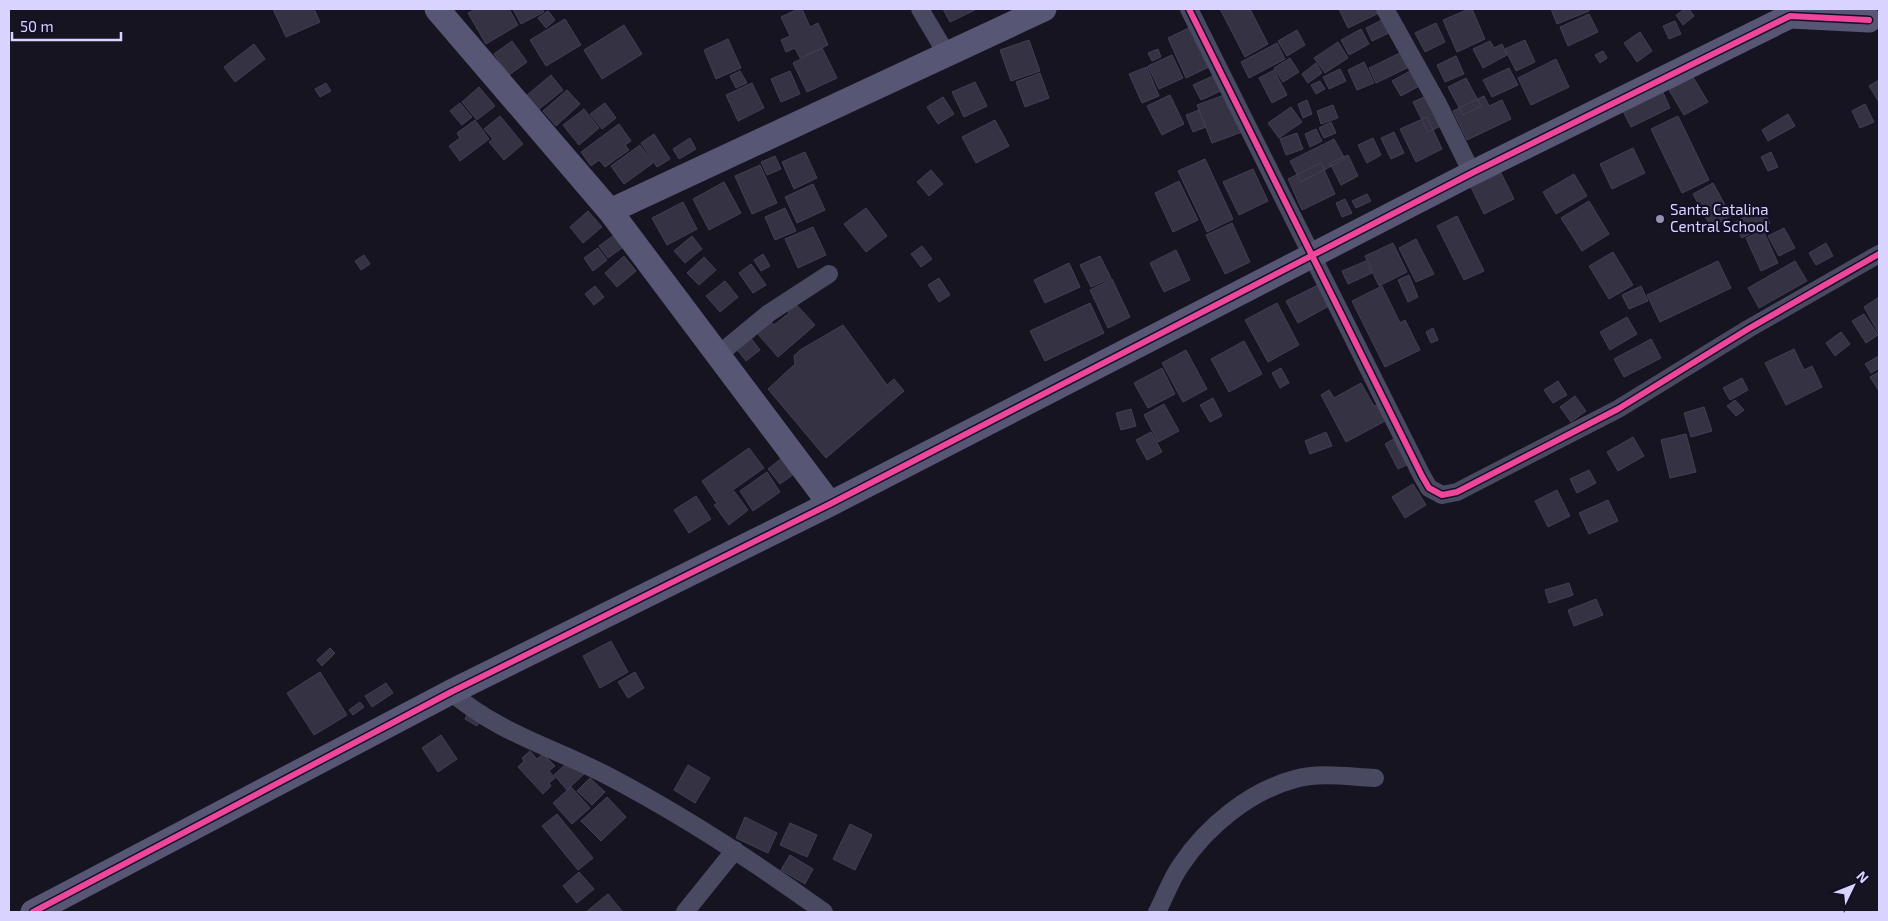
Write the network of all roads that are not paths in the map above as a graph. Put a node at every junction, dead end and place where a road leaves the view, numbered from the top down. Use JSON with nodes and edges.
{"nodes":[{"id":1,"x":437,"y":9,"type":"edge"},
{"id":2,"x":920,"y":9,"type":"edge"},
{"id":3,"x":1044,"y":9,"type":"edge"},
{"id":4,"x":1189,"y":9,"type":"edge"},
{"id":5,"x":1385,"y":9,"type":"edge"},
{"id":6,"x":1792,"y":12,"type":"edge"},
{"id":7,"x":1870,"y":22,"type":"edge"},
{"id":8,"x":946,"y":53,"type":"junction"},
{"id":9,"x":1472,"y":173,"type":"junction"},
{"id":10,"x":610,"y":211,"type":"junction"},
{"id":11,"x":1879,"y":254,"type":"edge"},
{"id":12,"x":1312,"y":257,"type":"junction"},
{"id":13,"x":829,"y":274,"type":"dead end"},
{"id":14,"x":718,"y":355,"type":"junction"},
{"id":15,"x":830,"y":504,"type":"junction"},
{"id":16,"x":450,"y":692,"type":"junction"},
{"id":17,"x":1375,"y":778,"type":"dead end"},
{"id":18,"x":735,"y":850,"type":"junction"},
{"id":19,"x":33,"y":912,"type":"edge"},
{"id":20,"x":686,"y":912,"type":"edge"},
{"id":21,"x":824,"y":912,"type":"edge"},
{"id":22,"x":1157,"y":912,"type":"edge"}],
"edges":[{"from":1,"to":10,"type":"street"},
{"from":2,"to":8,"type":"street"},
{"from":3,"to":8,"type":"street"},
{"from":4,"to":12,"type":"street"},
{"from":5,"to":9,"type":"street"},
{"from":6,"to":7,"type":"street"},
{"from":6,"to":9,"type":"street"},
{"from":8,"to":10,"type":"street"},
{"from":9,"to":12,"type":"street"},
{"from":10,"to":14,"type":"street"},
{"from":11,"to":12,"type":"street"},
{"from":12,"to":15,"type":"street"},
{"from":13,"to":14,"type":"street"},
{"from":14,"to":15,"type":"street"},
{"from":15,"to":16,"type":"street"},
{"from":16,"to":18,"type":"street"},
{"from":16,"to":19,"type":"street"},
{"from":17,"to":22,"type":"street"},
{"from":18,"to":20,"type":"street"},
{"from":18,"to":21,"type":"street"}]}
